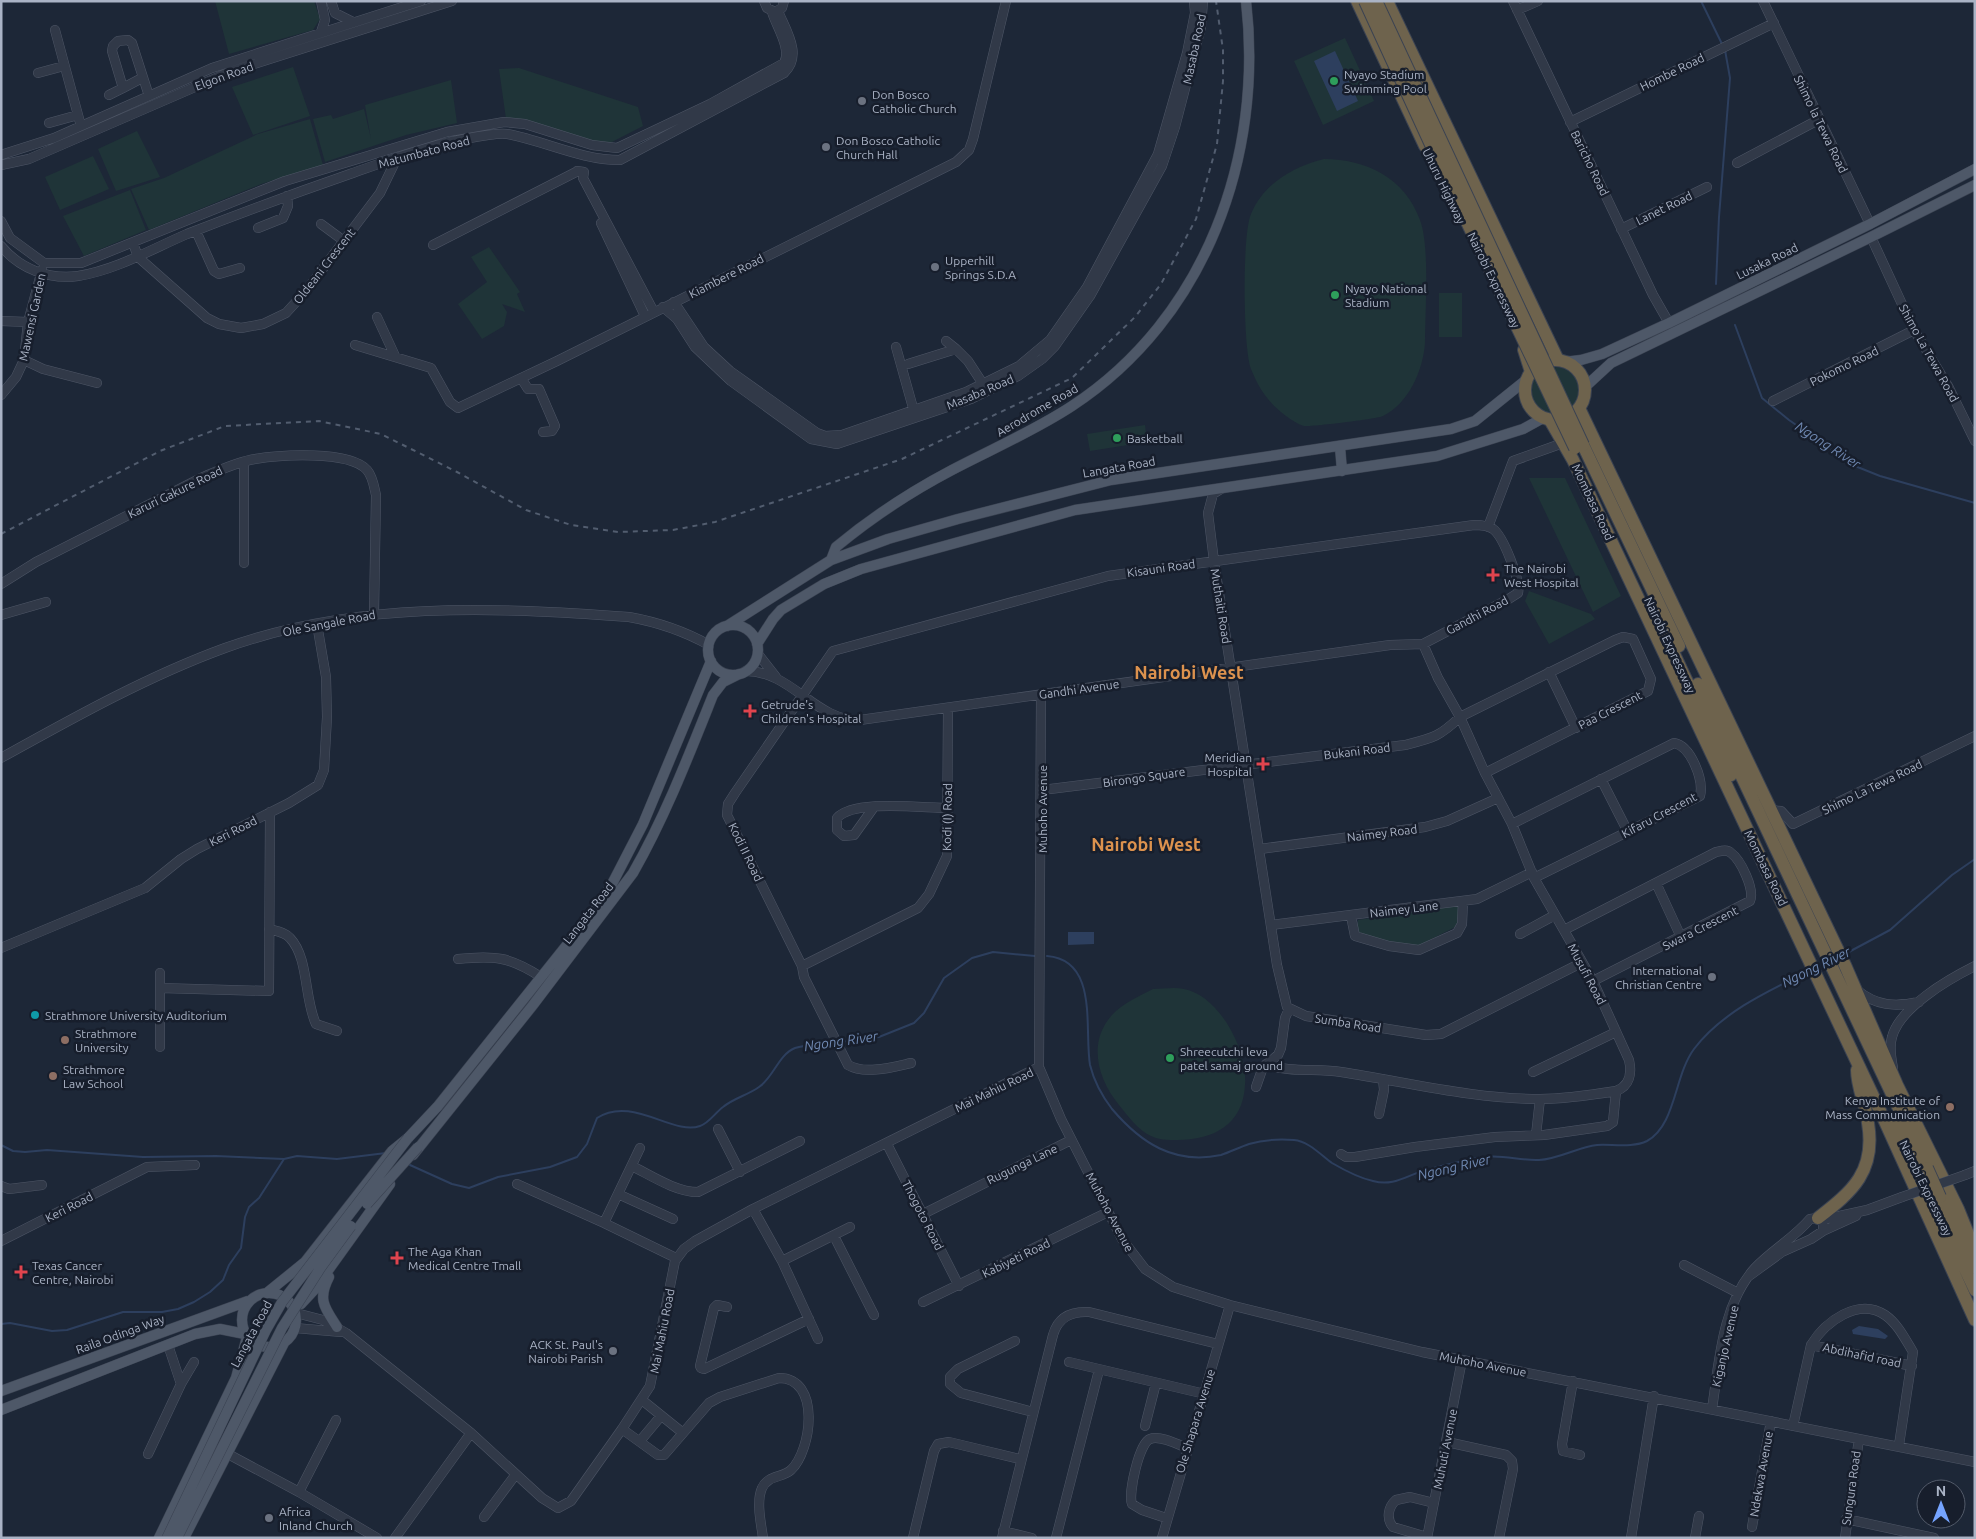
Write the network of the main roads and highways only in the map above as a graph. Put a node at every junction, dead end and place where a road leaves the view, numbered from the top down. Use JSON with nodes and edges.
{"nodes":[{"id":1,"x":1246,"y":1,"type":"edge"},
{"id":2,"x":1357,"y":1,"type":"edge"},
{"id":3,"x":1364,"y":1,"type":"edge"},
{"id":4,"x":1376,"y":1,"type":"edge"},
{"id":5,"x":1387,"y":1,"type":"edge"},
{"id":6,"x":1975,"y":169,"type":"edge"},
{"id":7,"x":1975,"y":185,"type":"edge"},
{"id":8,"x":1561,"y":361,"type":"junction"},
{"id":9,"x":1528,"y":376,"type":"junction"},
{"id":10,"x":1585,"y":387,"type":"junction"},
{"id":11,"x":1579,"y":408,"type":"junction"},
{"id":12,"x":1547,"y":419,"type":"junction"},
{"id":13,"x":1340,"y":447,"type":"junction"},
{"id":14,"x":1342,"y":471,"type":"junction"},
{"id":15,"x":831,"y":560,"type":"junction"},
{"id":16,"x":728,"y":626,"type":"junction"},
{"id":17,"x":758,"y":649,"type":"junction"},
{"id":18,"x":711,"y":661,"type":"junction"},
{"id":19,"x":743,"y":672,"type":"junction"},
{"id":20,"x":1857,"y":1062,"type":"junction"},
{"id":21,"x":418,"y":1147,"type":"junction"},
{"id":22,"x":393,"y":1152,"type":"junction"},
{"id":23,"x":1958,"y":1209,"type":"junction"},
{"id":24,"x":1815,"y":1220,"type":"road end"},
{"id":25,"x":1975,"y":1237,"type":"edge"},
{"id":26,"x":346,"y":1243,"type":"junction"},
{"id":27,"x":1975,"y":1251,"type":"edge"},
{"id":28,"x":1975,"y":1266,"type":"edge"},
{"id":29,"x":1975,"y":1290,"type":"edge"},
{"id":30,"x":268,"y":1292,"type":"junction"},
{"id":31,"x":248,"y":1301,"type":"junction"},
{"id":32,"x":295,"y":1312,"type":"junction"},
{"id":33,"x":1975,"y":1320,"type":"edge"},
{"id":34,"x":342,"y":1330,"type":"road end"},
{"id":35,"x":246,"y":1335,"type":"junction"},
{"id":36,"x":284,"y":1343,"type":"junction"},
{"id":37,"x":1,"y":1391,"type":"edge"},
{"id":38,"x":1,"y":1410,"type":"edge"},
{"id":39,"x":159,"y":1538,"type":"edge"},
{"id":40,"x":167,"y":1538,"type":"edge"},
{"id":41,"x":177,"y":1538,"type":"edge"},
{"id":42,"x":184,"y":1538,"type":"edge"}],
"edges":[{"from":1,"to":15,"type":"main road","name":"Aerodrome Road"},
{"from":2,"to":9,"type":"highway","name":"Uhuru Highway"},
{"from":3,"to":29,"type":"highway","name":"Nairobi Expressway","bridge":true},
{"from":4,"to":28,"type":"highway","name":"Nairobi Expressway","bridge":true},
{"from":5,"to":8,"type":"highway"},
{"from":6,"to":8,"type":"main road","name":"Lusaka Road"},
{"from":7,"to":10,"type":"main road","name":"Lusaka Road"},
{"from":8,"to":9,"type":"highway"},
{"from":8,"to":10,"type":"highway"},
{"from":9,"to":12,"type":"highway"},
{"from":9,"to":13,"type":"main road","name":"Langata Road"},
{"from":10,"to":11,"type":"highway"},
{"from":11,"to":12,"type":"highway"},
{"from":11,"to":23,"type":"highway"},
{"from":12,"to":14,"type":"main road"},
{"from":12,"to":20,"type":"highway","name":"Mombasa Road"},
{"from":13,"to":14,"type":"main road"},
{"from":13,"to":15,"type":"main road","name":"Langata Road"},
{"from":14,"to":17,"type":"main road"},
{"from":15,"to":16,"type":"main road","name":"Langata Road"},
{"from":16,"to":17,"type":"main road"},
{"from":16,"to":18,"type":"main road"},
{"from":17,"to":19,"type":"main road"},
{"from":18,"to":19,"type":"main road"},
{"from":18,"to":22,"type":"main road","name":"Langata Road"},
{"from":19,"to":21,"type":"main road","name":"Langata Road"},
{"from":20,"to":24,"type":"highway"},
{"from":20,"to":33,"type":"highway","name":"Mombasa Road"},
{"from":21,"to":26,"type":"main road","name":"Langata Road"},
{"from":21,"to":41,"type":"main road","name":"Langata Road","bridge":true},
{"from":22,"to":30,"type":"main road","name":"Langata Road"},
{"from":22,"to":40,"type":"main road","name":"Langata Road","bridge":true},
{"from":23,"to":25,"type":"highway"},
{"from":23,"to":27,"type":"highway"},
{"from":26,"to":32,"type":"main road","name":"Langata Road"},
{"from":26,"to":34,"type":"main road"},
{"from":30,"to":31,"type":"main road"},
{"from":30,"to":32,"type":"main road"},
{"from":31,"to":35,"type":"main road"},
{"from":31,"to":37,"type":"main road","name":"Raila Odinga Way"},
{"from":32,"to":36,"type":"main road"},
{"from":35,"to":36,"type":"main road"},
{"from":35,"to":38,"type":"main road"},
{"from":35,"to":39,"type":"main road","name":"Langata Road"},
{"from":36,"to":42,"type":"main road"}]}
